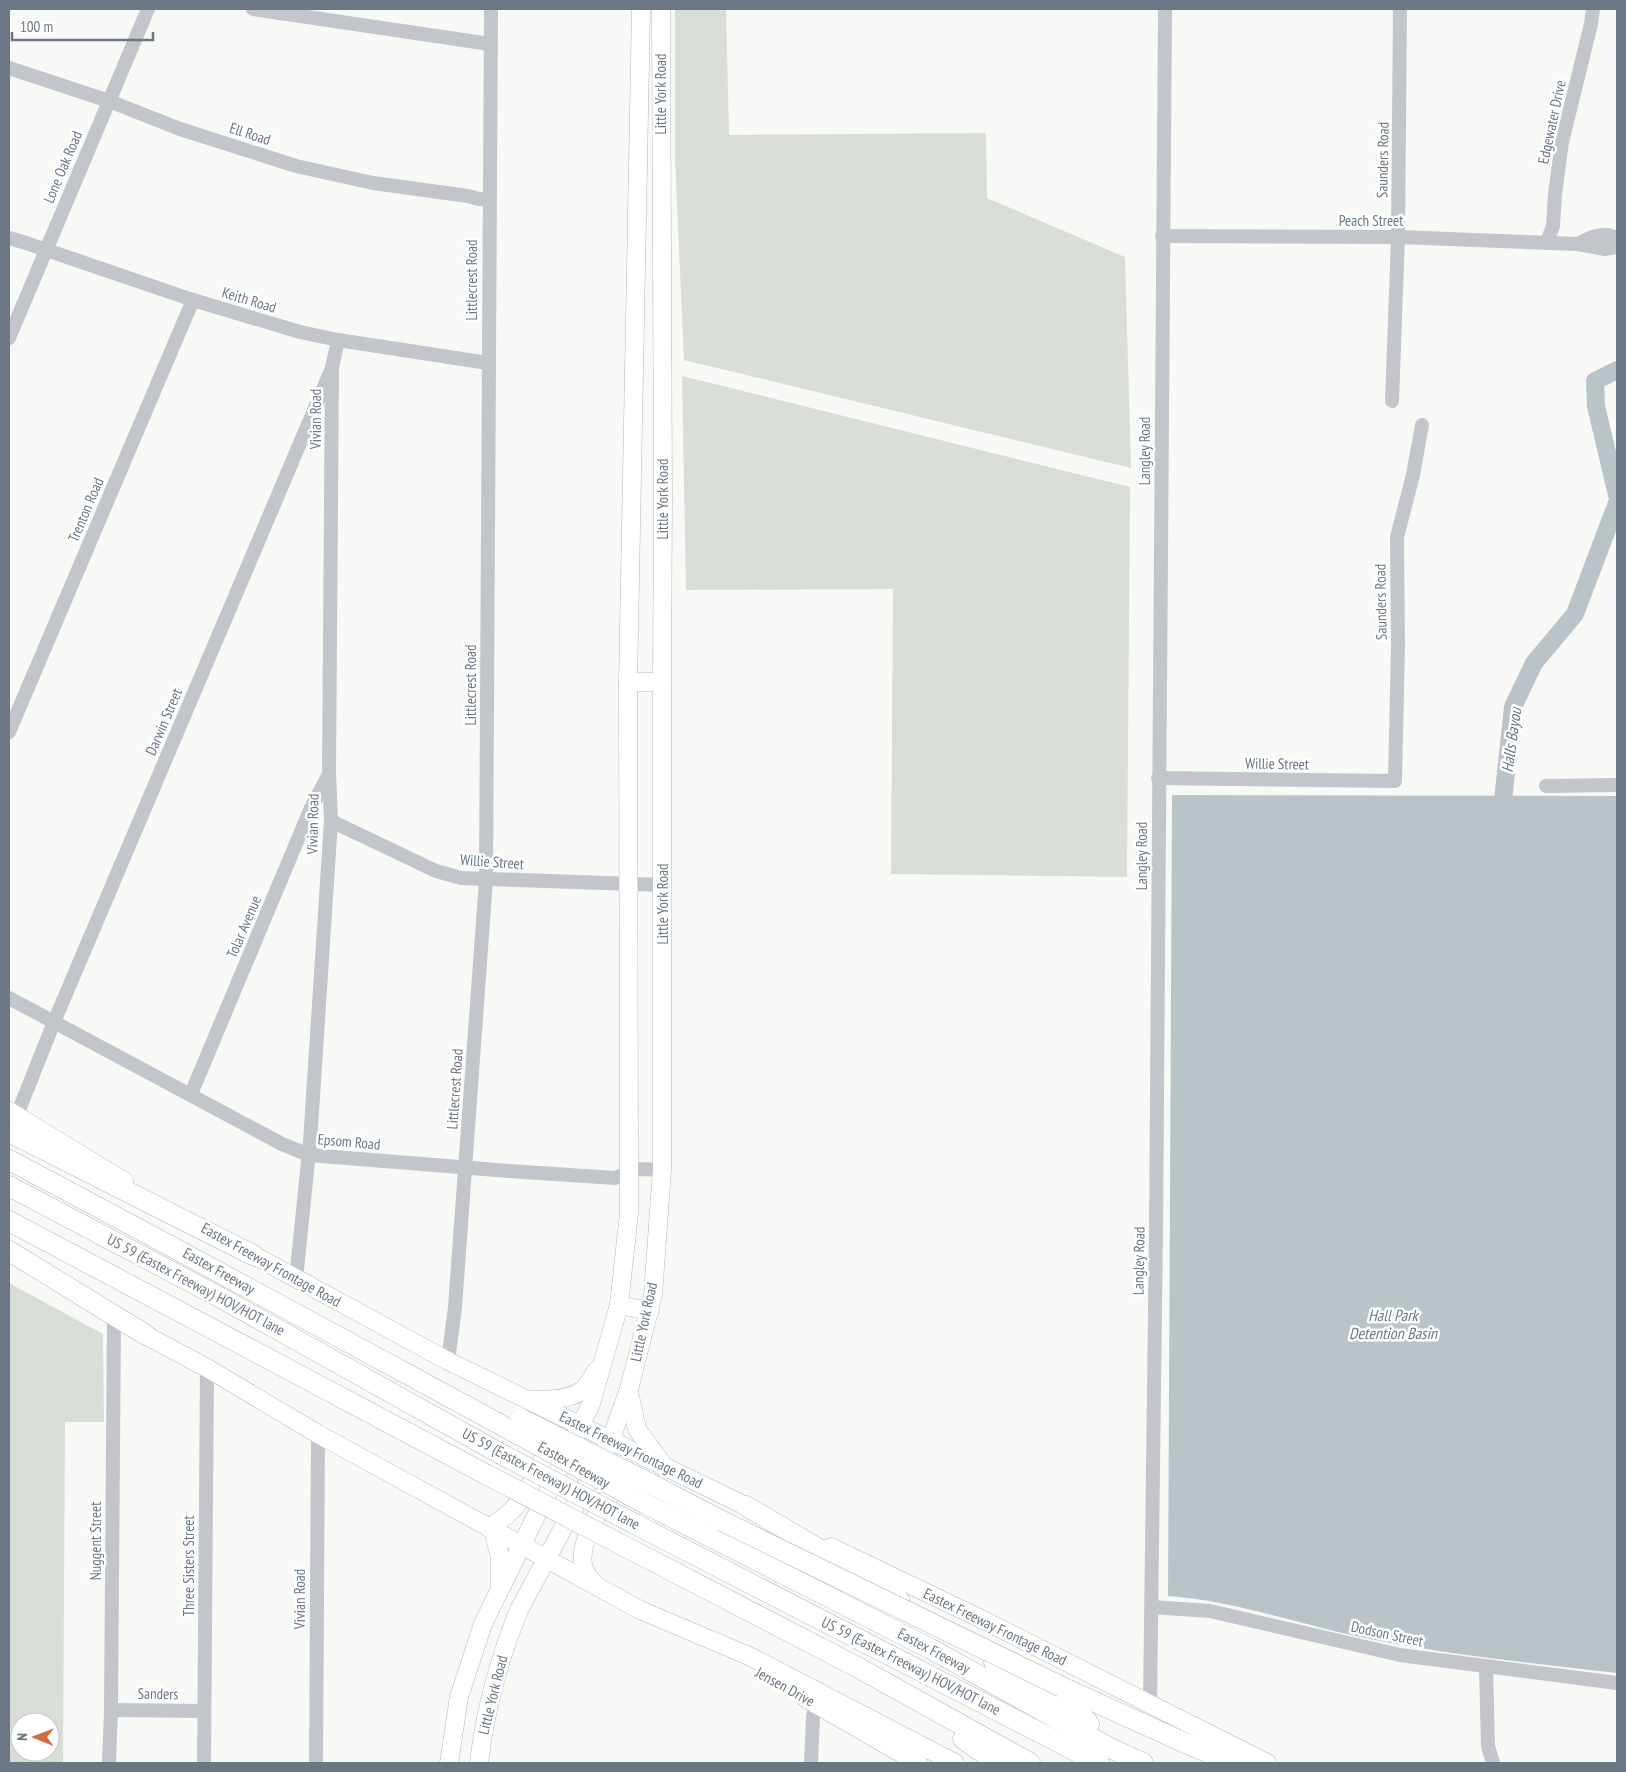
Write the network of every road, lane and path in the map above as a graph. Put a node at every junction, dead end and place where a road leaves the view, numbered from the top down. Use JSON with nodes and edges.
{"nodes":[{"id":1,"x":148,"y":9,"type":"edge"},
{"id":2,"x":253,"y":9,"type":"edge"},
{"id":3,"x":491,"y":9,"type":"edge"},
{"id":4,"x":641,"y":9,"type":"edge"},
{"id":5,"x":661,"y":9,"type":"edge"},
{"id":6,"x":1165,"y":9,"type":"edge"},
{"id":7,"x":1400,"y":9,"type":"edge"},
{"id":8,"x":1593,"y":9,"type":"edge"},
{"id":9,"x":490,"y":44,"type":"junction"},
{"id":10,"x":9,"y":68,"type":"edge"},
{"id":11,"x":109,"y":101,"type":"junction"},
{"id":12,"x":489,"y":199,"type":"junction"},
{"id":13,"x":1162,"y":236,"type":"junction"},
{"id":14,"x":1398,"y":237,"type":"junction"},
{"id":15,"x":9,"y":238,"type":"edge"},
{"id":16,"x":1617,"y":238,"type":"edge"},
{"id":17,"x":1547,"y":242,"type":"junction"},
{"id":18,"x":1578,"y":244,"type":"junction"},
{"id":19,"x":1617,"y":247,"type":"edge"},
{"id":20,"x":46,"y":250,"type":"junction"},
{"id":21,"x":194,"y":300,"type":"junction"},
{"id":22,"x":9,"y":338,"type":"edge"},
{"id":23,"x":338,"y":340,"type":"junction"},
{"id":24,"x":488,"y":363,"type":"junction"},
{"id":25,"x":332,"y":368,"type":"junction"},
{"id":26,"x":1392,"y":401,"type":"dead end"},
{"id":27,"x":1422,"y":425,"type":"dead end"},
{"id":28,"x":628,"y":682,"type":"junction"},
{"id":29,"x":662,"y":682,"type":"junction"},
{"id":30,"x":9,"y":732,"type":"edge"},
{"id":31,"x":329,"y":774,"type":"junction"},
{"id":32,"x":1158,"y":778,"type":"junction"},
{"id":33,"x":1396,"y":781,"type":"joint"},
{"id":34,"x":1617,"y":785,"type":"edge"},
{"id":35,"x":1546,"y":786,"type":"dead end"},
{"id":36,"x":331,"y":821,"type":"junction"},
{"id":37,"x":486,"y":880,"type":"junction"},
{"id":38,"x":628,"y":883,"type":"junction"},
{"id":39,"x":663,"y":885,"type":"junction"},
{"id":40,"x":9,"y":998,"type":"edge"},
{"id":41,"x":54,"y":1022,"type":"junction"},
{"id":42,"x":191,"y":1094,"type":"junction"},
{"id":43,"x":11,"y":1119,"type":"edge"},
{"id":44,"x":308,"y":1155,"type":"junction"},
{"id":45,"x":9,"y":1160,"type":"edge"},
{"id":46,"x":465,"y":1167,"type":"junction"},
{"id":47,"x":662,"y":1170,"type":"junction"},
{"id":48,"x":629,"y":1172,"type":"junction"},
{"id":49,"x":9,"y":1186,"type":"edge"},
{"id":50,"x":9,"y":1221,"type":"edge"},
{"id":51,"x":9,"y":1251,"type":"edge"},
{"id":52,"x":253,"y":1255,"type":"joint"},
{"id":53,"x":9,"y":1263,"type":"edge"},
{"id":54,"x":296,"y":1279,"type":"junction"},
{"id":55,"x":619,"y":1305,"type":"junction"},
{"id":56,"x":650,"y":1311,"type":"junction"},
{"id":57,"x":114,"y":1318,"type":"junction"},
{"id":58,"x":146,"y":1335,"type":"junction"},
{"id":59,"x":604,"y":1358,"type":"junction"},
{"id":60,"x":448,"y":1360,"type":"junction"},
{"id":61,"x":206,"y":1368,"type":"junction"},
{"id":62,"x":629,"y":1389,"type":"junction"},
{"id":63,"x":537,"y":1403,"type":"junction"},
{"id":64,"x":582,"y":1425,"type":"junction"},
{"id":65,"x":318,"y":1434,"type":"junction"},
{"id":66,"x":611,"y":1439,"type":"junction"},
{"id":67,"x":663,"y":1464,"type":"junction"},
{"id":68,"x":650,"y":1495,"type":"junction"},
{"id":69,"x":746,"y":1506,"type":"junction"},
{"id":70,"x":491,"y":1529,"type":"junction"},
{"id":71,"x":522,"y":1545,"type":"junction"},
{"id":72,"x":547,"y":1559,"type":"junction"},
{"id":73,"x":595,"y":1584,"type":"junction"},
{"id":74,"x":500,"y":1590,"type":"junction"},
{"id":75,"x":1152,"y":1607,"type":"junction"},
{"id":76,"x":650,"y":1614,"type":"junction"},
{"id":77,"x":1486,"y":1667,"type":"junction"},
{"id":78,"x":858,"y":1668,"type":"junction"},
{"id":79,"x":1617,"y":1683,"type":"edge"},
{"id":80,"x":1150,"y":1704,"type":"junction"},
{"id":81,"x":817,"y":1705,"type":"junction"},
{"id":82,"x":111,"y":1710,"type":"junction"},
{"id":83,"x":204,"y":1711,"type":"junction"},
{"id":84,"x":1488,"y":1746,"type":"junction"},
{"id":85,"x":1103,"y":1755,"type":"edge"},
{"id":86,"x":109,"y":1763,"type":"edge"},
{"id":87,"x":204,"y":1763,"type":"edge"},
{"id":88,"x":316,"y":1763,"type":"edge"},
{"id":89,"x":448,"y":1763,"type":"edge"},
{"id":90,"x":480,"y":1763,"type":"edge"},
{"id":91,"x":812,"y":1763,"type":"edge"},
{"id":92,"x":918,"y":1763,"type":"edge"},
{"id":93,"x":955,"y":1763,"type":"edge"},
{"id":94,"x":998,"y":1763,"type":"edge"},
{"id":95,"x":1030,"y":1763,"type":"edge"},
{"id":96,"x":1143,"y":1763,"type":"edge"},
{"id":97,"x":1234,"y":1763,"type":"edge"},
{"id":98,"x":1267,"y":1763,"type":"edge"},
{"id":99,"x":1482,"y":1763,"type":"edge"},
{"id":100,"x":1493,"y":1763,"type":"edge"}],
"edges":[{"from":1,"to":11,"type":"street","name":"Lone Oak Road"},
{"from":2,"to":9,"type":"street"},
{"from":3,"to":9,"type":"street","name":"Littlecrest Road"},
{"from":4,"to":28,"type":"main road","name":"Little York Road"},
{"from":5,"to":29,"type":"main road","name":"Little York Road"},
{"from":6,"to":13,"type":"street","name":"Langley Road"},
{"from":7,"to":14,"type":"street","name":"Saunders Road"},
{"from":8,"to":17,"type":"street","name":"Edgewater Drive"},
{"from":9,"to":12,"type":"street","name":"Littlecrest Road"},
{"from":10,"to":11,"type":"street","name":"Ell Road"},
{"from":11,"to":12,"type":"street","name":"Ell Road"},
{"from":11,"to":20,"type":"street","name":"Lone Oak Road"},
{"from":12,"to":24,"type":"street","name":"Littlecrest Road"},
{"from":13,"to":14,"type":"street","name":"Peach Street"},
{"from":13,"to":32,"type":"street","name":"Langley Road"},
{"from":14,"to":17,"type":"street","name":"Peach Street"},
{"from":14,"to":26,"type":"street","name":"Saunders Road"},
{"from":15,"to":20,"type":"street","name":"Keith Road"},
{"from":16,"to":18,"type":"street","name":"Peach Street"},
{"from":17,"to":18,"type":"street","name":"Peach Street"},
{"from":18,"to":19,"type":"street","name":"Peach Street"},
{"from":20,"to":21,"type":"street","name":"Keith Road"},
{"from":20,"to":22,"type":"street","name":"Lone Oak Road"},
{"from":21,"to":23,"type":"street","name":"Keith Road"},
{"from":21,"to":30,"type":"street","name":"Trenton Road"},
{"from":23,"to":24,"type":"street","name":"Keith Road"},
{"from":23,"to":25,"type":"street","name":"Darwin Street"},
{"from":24,"to":37,"type":"street","name":"Littlecrest Road"},
{"from":25,"to":31,"type":"street","name":"Vivian Road"},
{"from":25,"to":41,"type":"street","name":"Darwin Street"},
{"from":27,"to":33,"type":"street","name":"Saunders Road"},
{"from":28,"to":29,"type":"main road"},
{"from":28,"to":38,"type":"main road","name":"Little York Road"},
{"from":29,"to":39,"type":"main road","name":"Little York Road"},
{"from":31,"to":36,"type":"street","name":"Vivian Road"},
{"from":31,"to":42,"type":"street","name":"Tolar Avenue"},
{"from":32,"to":33,"type":"street","name":"Willie Street"},
{"from":32,"to":75,"type":"street","name":"Langley Road"},
{"from":34,"to":35,"type":"street"},
{"from":36,"to":37,"type":"street","name":"Willie Street"},
{"from":36,"to":44,"type":"street","name":"Vivian Road"},
{"from":37,"to":38,"type":"street","name":"Willie Street"},
{"from":37,"to":46,"type":"street","name":"Littlecrest Road"},
{"from":38,"to":39,"type":"street","name":"Willie Street"},
{"from":38,"to":48,"type":"main road","name":"Little York Road"},
{"from":39,"to":47,"type":"main road","name":"Little York Road"},
{"from":40,"to":41,"type":"street","name":"Epsom Road"},
{"from":41,"to":42,"type":"street","name":"Epsom Road"},
{"from":41,"to":43,"type":"street","name":"Darwin Street"},
{"from":42,"to":44,"type":"street","name":"Epsom Road"},
{"from":43,"to":52,"type":"highway"},
{"from":44,"to":46,"type":"street","name":"Epsom Road"},
{"from":44,"to":54,"type":"street","name":"Vivian Road"},
{"from":45,"to":68,"type":"highway","name":"Eastex Freeway","bridge":true},
{"from":46,"to":48,"type":"street","name":"Epsom Road"},
{"from":46,"to":60,"type":"street","name":"Littlecrest Road"},
{"from":47,"to":48,"type":"street","name":"Epsom Road"},
{"from":47,"to":56,"type":"main road","name":"Little York Road"},
{"from":48,"to":55,"type":"main road","name":"Little York Road"},
{"from":49,"to":85,"type":"highway","name":"US 59 (Eastex Freeway) HOV/HOT lane","bridge":true},
{"from":50,"to":78,"type":"highway","bridge":true},
{"from":51,"to":58,"type":"highway"},
{"from":52,"to":54,"type":"main road","name":"Eastex Freeway Frontage Road"},
{"from":53,"to":57,"type":"main road"},
{"from":54,"to":60,"type":"main road","name":"Eastex Freeway Frontage Road"},
{"from":55,"to":56,"type":"main road"},
{"from":55,"to":59,"type":"main road","name":"Little York Road"},
{"from":56,"to":62,"type":"main road","name":"Little York Road"},
{"from":57,"to":58,"type":"main road"},
{"from":57,"to":82,"type":"street","name":"Nuggent Street"},
{"from":58,"to":61,"type":"main road"},
{"from":59,"to":63,"type":"main road"},
{"from":59,"to":64,"type":"main road","name":"Little York Road"},
{"from":60,"to":63,"type":"main road","name":"Eastex Freeway Frontage Road"},
{"from":61,"to":65,"type":"main road"},
{"from":61,"to":83,"type":"street","name":"Three Sisters Street"},
{"from":62,"to":66,"type":"main road","name":"Little York Road"},
{"from":62,"to":67,"type":"main road"},
{"from":63,"to":64,"type":"main road","name":"Eastex Freeway Frontage Road"},
{"from":63,"to":70,"type":"main road"},
{"from":64,"to":66,"type":"main road","name":"Eastex Freeway Frontage Road"},
{"from":64,"to":71,"type":"main road","name":"Little York Road"},
{"from":65,"to":70,"type":"main road"},
{"from":65,"to":88,"type":"street","name":"Vivian Road"},
{"from":66,"to":67,"type":"main road","name":"Eastex Freeway Frontage Road"},
{"from":66,"to":72,"type":"main road","name":"Little York Road"},
{"from":67,"to":69,"type":"main road","name":"Eastex Freeway Frontage Road"},
{"from":67,"to":73,"type":"main road"},
{"from":68,"to":85,"type":"highway","name":"Eastex Freeway"},
{"from":68,"to":97,"type":"highway","bridge":true},
{"from":69,"to":80,"type":"main road","name":"Eastex Freeway Frontage Road"},
{"from":69,"to":85,"type":"highway"},
{"from":70,"to":71,"type":"main road"},
{"from":70,"to":74,"type":"main road"},
{"from":71,"to":72,"type":"main road"},
{"from":71,"to":74,"type":"main road","name":"Little York Road"},
{"from":72,"to":73,"type":"main road"},
{"from":72,"to":90,"type":"main road","name":"Little York Road"},
{"from":73,"to":76,"type":"main road"},
{"from":74,"to":89,"type":"main road","name":"Little York Road"},
{"from":75,"to":77,"type":"street","name":"Dodson Street"},
{"from":75,"to":80,"type":"street","name":"Langley Road"},
{"from":76,"to":81,"type":"main road","name":"Jensen Drive"},
{"from":76,"to":93,"type":"main road"},
{"from":77,"to":79,"type":"street","name":"Dodson Street"},
{"from":77,"to":84,"type":"street"},
{"from":78,"to":94,"type":"highway"},
{"from":78,"to":95,"type":"highway"},
{"from":80,"to":98,"type":"main road","name":"Eastex Freeway Frontage Road"},
{"from":81,"to":91,"type":"street"},
{"from":81,"to":92,"type":"main road","name":"Jensen Drive"},
{"from":82,"to":83,"type":"street","name":"Sanders"},
{"from":82,"to":86,"type":"street","name":"Nuggent Street"},
{"from":83,"to":87,"type":"street","name":"Three Sisters Street"},
{"from":84,"to":99,"type":"street"},
{"from":84,"to":100,"type":"street"},
{"from":85,"to":96,"type":"highway","name":"Eastex Freeway"}]}
